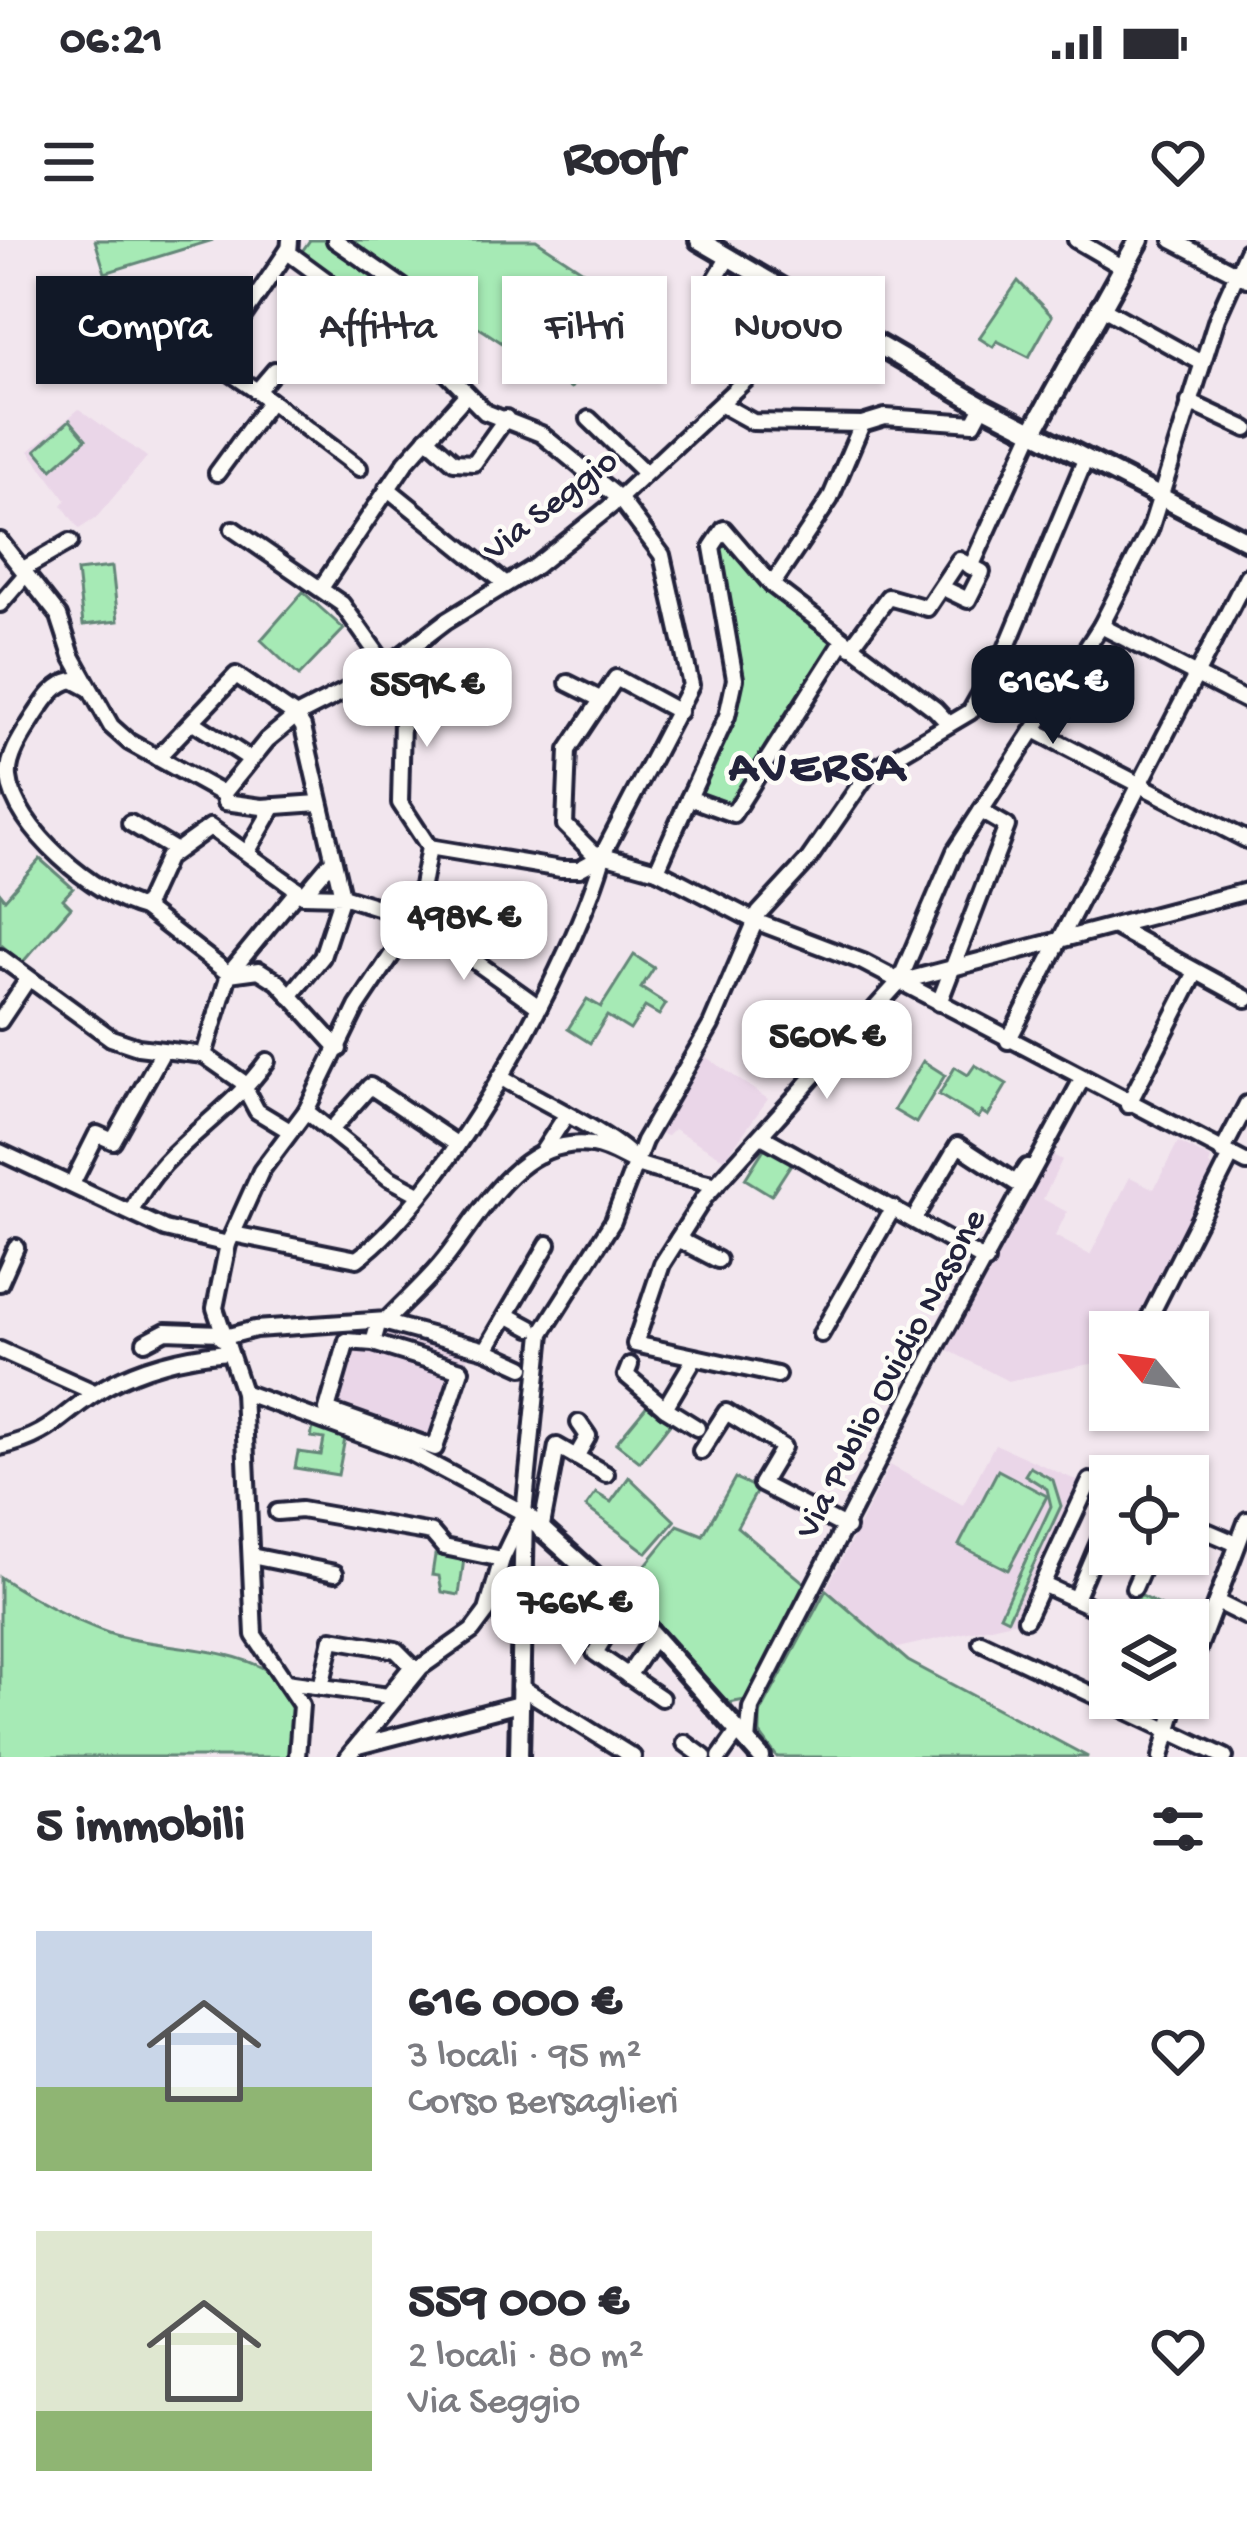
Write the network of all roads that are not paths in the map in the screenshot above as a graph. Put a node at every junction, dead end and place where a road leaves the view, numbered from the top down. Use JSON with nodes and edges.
{"nodes":[{"id":1,"x":335,"y":240,"type":"edge"},
{"id":2,"x":699,"y":240,"type":"edge"},
{"id":3,"x":1076,"y":240,"type":"edge"},
{"id":4,"x":1139,"y":240,"type":"edge"},
{"id":5,"x":1172,"y":240,"type":"edge"},
{"id":6,"x":289,"y":245,"type":"edge"},
{"id":7,"x":1247,"y":251,"type":"edge"},
{"id":8,"x":728,"y":258,"type":"junction"},
{"id":9,"x":1124,"y":268,"type":"junction"},
{"id":10,"x":328,"y":276,"type":"edge"},
{"id":11,"x":387,"y":276,"type":"edge"},
{"id":12,"x":717,"y":276,"type":"edge"},
{"id":13,"x":758,"y":276,"type":"edge"},
{"id":14,"x":1242,"y":277,"type":"edge"},
{"id":15,"x":1099,"y":307,"type":"junction"},
{"id":16,"x":885,"y":350,"type":"edge"},
{"id":17,"x":1202,"y":363,"type":"junction"},
{"id":18,"x":274,"y":370,"type":"dead end"},
{"id":19,"x":456,"y":384,"type":"edge"},
{"id":20,"x":741,"y":384,"type":"edge"},
{"id":21,"x":467,"y":394,"type":"junction"},
{"id":22,"x":264,"y":396,"type":"junction"},
{"id":23,"x":1189,"y":402,"type":"junction"},
{"id":24,"x":724,"y":406,"type":"junction"},
{"id":25,"x":983,"y":406,"type":"junction"},
{"id":26,"x":506,"y":418,"type":"junction"},
{"id":27,"x":589,"y":419,"type":"dead end"},
{"id":28,"x":1247,"y":428,"type":"edge"},
{"id":29,"x":861,"y":429,"type":"junction"},
{"id":30,"x":1034,"y":431,"type":"junction"},
{"id":31,"x":427,"y":438,"type":"junction"},
{"id":32,"x":1085,"y":460,"type":"junction"},
{"id":33,"x":359,"y":469,"type":"dead end"},
{"id":34,"x":217,"y":473,"type":"dead end"},
{"id":35,"x":646,"y":473,"type":"junction"},
{"id":36,"x":387,"y":488,"type":"junction"},
{"id":37,"x":619,"y":498,"type":"junction"},
{"id":38,"x":1162,"y":498,"type":"junction"},
{"id":39,"x":233,"y":529,"type":"dead end"},
{"id":40,"x":0,"y":541,"type":"edge"},
{"id":41,"x":1247,"y":541,"type":"edge"},
{"id":42,"x":70,"y":542,"type":"dead end"},
{"id":43,"x":971,"y":567,"type":"junction"},
{"id":44,"x":25,"y":571,"type":"junction"},
{"id":45,"x":1247,"y":576,"type":"edge"},
{"id":46,"x":315,"y":584,"type":"junction"},
{"id":47,"x":506,"y":584,"type":"junction"},
{"id":48,"x":772,"y":585,"type":"junction"},
{"id":49,"x":945,"y":589,"type":"junction"},
{"id":50,"x":0,"y":604,"type":"edge"},
{"id":51,"x":1101,"y":626,"type":"junction"},
{"id":52,"x":847,"y":644,"type":"junction"},
{"id":53,"x":384,"y":668,"type":"junction"},
{"id":54,"x":1198,"y":676,"type":"junction"},
{"id":55,"x":568,"y":683,"type":"dead end"},
{"id":56,"x":89,"y":689,"type":"junction"},
{"id":57,"x":598,"y":698,"type":"junction"},
{"id":58,"x":1247,"y":701,"type":"edge"},
{"id":59,"x":679,"y":712,"type":"junction"},
{"id":60,"x":296,"y":716,"type":"junction"},
{"id":61,"x":194,"y":722,"type":"junction"},
{"id":62,"x":949,"y":724,"type":"junction"},
{"id":63,"x":1034,"y":730,"type":"junction"},
{"id":64,"x":157,"y":758,"type":"junction"},
{"id":65,"x":250,"y":759,"type":"junction"},
{"id":66,"x":5,"y":781,"type":"edge"},
{"id":67,"x":1142,"y":785,"type":"junction"},
{"id":68,"x":224,"y":798,"type":"junction"},
{"id":69,"x":689,"y":798,"type":"junction"},
{"id":70,"x":319,"y":803,"type":"junction"},
{"id":71,"x":274,"y":806,"type":"junction"},
{"id":72,"x":982,"y":811,"type":"junction"},
{"id":73,"x":130,"y":823,"type":"dead end"},
{"id":74,"x":210,"y":827,"type":"junction"},
{"id":75,"x":1247,"y":840,"type":"edge"},
{"id":76,"x":430,"y":847,"type":"junction"},
{"id":77,"x":175,"y":850,"type":"junction"},
{"id":78,"x":248,"y":851,"type":"junction"},
{"id":79,"x":603,"y":856,"type":"junction"},
{"id":80,"x":332,"y":862,"type":"junction"},
{"id":81,"x":657,"y":870,"type":"junction"},
{"id":82,"x":1247,"y":891,"type":"edge"},
{"id":83,"x":300,"y":893,"type":"junction"},
{"id":84,"x":343,"y":896,"type":"junction"},
{"id":85,"x":144,"y":908,"type":"junction"},
{"id":86,"x":416,"y":919,"type":"junction"},
{"id":87,"x":755,"y":921,"type":"junction"},
{"id":88,"x":1114,"y":927,"type":"junction"},
{"id":89,"x":1059,"y":942,"type":"junction"},
{"id":90,"x":0,"y":957,"type":"edge"},
{"id":91,"x":954,"y":968,"type":"junction"},
{"id":92,"x":1196,"y":972,"type":"junction"},
{"id":93,"x":229,"y":974,"type":"junction"},
{"id":94,"x":28,"y":979,"type":"junction"},
{"id":95,"x":899,"y":982,"type":"junction"},
{"id":96,"x":290,"y":996,"type":"junction"},
{"id":97,"x":1247,"y":999,"type":"edge"},
{"id":98,"x":939,"y":1003,"type":"junction"},
{"id":99,"x":539,"y":1007,"type":"junction"},
{"id":100,"x":0,"y":1021,"type":"edge"},
{"id":101,"x":1008,"y":1041,"type":"junction"},
{"id":102,"x":339,"y":1048,"type":"junction"},
{"id":103,"x":163,"y":1051,"type":"junction"},
{"id":104,"x":204,"y":1055,"type":"junction"},
{"id":105,"x":267,"y":1061,"type":"dead end"},
{"id":106,"x":500,"y":1077,"type":"junction"},
{"id":107,"x":1081,"y":1081,"type":"junction"},
{"id":108,"x":246,"y":1091,"type":"junction"},
{"id":109,"x":1247,"y":1104,"type":"edge"},
{"id":110,"x":1128,"y":1105,"type":"junction"},
{"id":111,"x":306,"y":1111,"type":"junction"},
{"id":112,"x":565,"y":1117,"type":"junction"},
{"id":113,"x":331,"y":1130,"type":"junction"},
{"id":114,"x":290,"y":1131,"type":"junction"},
{"id":115,"x":763,"y":1137,"type":"junction"},
{"id":116,"x":455,"y":1143,"type":"junction"},
{"id":117,"x":0,"y":1152,"type":"edge"},
{"id":118,"x":541,"y":1154,"type":"junction"},
{"id":119,"x":1227,"y":1154,"type":"junction"},
{"id":120,"x":1247,"y":1163,"type":"edge"},
{"id":121,"x":637,"y":1164,"type":"junction"},
{"id":122,"x":1030,"y":1164,"type":"dead end"},
{"id":123,"x":72,"y":1184,"type":"junction"},
{"id":124,"x":716,"y":1184,"type":"junction"},
{"id":125,"x":419,"y":1193,"type":"junction"},
{"id":126,"x":893,"y":1208,"type":"junction"},
{"id":127,"x":131,"y":1212,"type":"junction"},
{"id":128,"x":914,"y":1219,"type":"junction"},
{"id":129,"x":230,"y":1239,"type":"junction"},
{"id":130,"x":678,"y":1239,"type":"junction"},
{"id":131,"x":548,"y":1244,"type":"dead end"},
{"id":132,"x":16,"y":1247,"type":"dead end"},
{"id":133,"x":718,"y":1260,"type":"dead end"},
{"id":134,"x":986,"y":1261,"type":"junction"},
{"id":135,"x":0,"y":1283,"type":"edge"},
{"id":136,"x":1152,"y":1311,"type":"edge"},
{"id":137,"x":507,"y":1315,"type":"junction"},
{"id":138,"x":379,"y":1321,"type":"junction"},
{"id":139,"x":531,"y":1328,"type":"dead end"},
{"id":140,"x":821,"y":1334,"type":"dead end"},
{"id":141,"x":223,"y":1341,"type":"junction"},
{"id":142,"x":145,"y":1342,"type":"dead end"},
{"id":143,"x":373,"y":1343,"type":"junction"},
{"id":144,"x":0,"y":1350,"type":"edge"},
{"id":145,"x":486,"y":1350,"type":"junction"},
{"id":146,"x":694,"y":1359,"type":"junction"},
{"id":147,"x":630,"y":1365,"type":"dead end"},
{"id":148,"x":523,"y":1367,"type":"dead end"},
{"id":149,"x":776,"y":1376,"type":"dead end"},
{"id":150,"x":243,"y":1392,"type":"junction"},
{"id":151,"x":96,"y":1394,"type":"junction"},
{"id":152,"x":665,"y":1408,"type":"junction"},
{"id":153,"x":579,"y":1423,"type":"dead end"},
{"id":154,"x":697,"y":1428,"type":"dead end"},
{"id":155,"x":593,"y":1440,"type":"dead end"},
{"id":156,"x":0,"y":1447,"type":"edge"},
{"id":157,"x":701,"y":1450,"type":"dead end"},
{"id":158,"x":579,"y":1458,"type":"junction"},
{"id":159,"x":606,"y":1474,"type":"dead end"},
{"id":160,"x":1089,"y":1482,"type":"edge"},
{"id":161,"x":277,"y":1512,"type":"dead end"},
{"id":162,"x":524,"y":1514,"type":"junction"},
{"id":163,"x":1247,"y":1520,"type":"edge"},
{"id":164,"x":847,"y":1528,"type":"junction"},
{"id":165,"x":541,"y":1531,"type":"junction"},
{"id":166,"x":1209,"y":1532,"type":"edge"},
{"id":167,"x":1237,"y":1544,"type":"junction"},
{"id":168,"x":251,"y":1556,"type":"junction"},
{"id":169,"x":502,"y":1559,"type":"junction"},
{"id":170,"x":1089,"y":1566,"type":"edge"},
{"id":171,"x":335,"y":1573,"type":"dead end"},
{"id":172,"x":1140,"y":1575,"type":"edge"},
{"id":173,"x":1048,"y":1587,"type":"dead end"},
{"id":174,"x":1134,"y":1588,"type":"dead end"},
{"id":175,"x":1075,"y":1599,"type":"junction"},
{"id":176,"x":1217,"y":1601,"type":"junction"},
{"id":177,"x":625,"y":1604,"type":"junction"},
{"id":178,"x":1089,"y":1606,"type":"edge"},
{"id":179,"x":1209,"y":1616,"type":"edge"},
{"id":180,"x":1247,"y":1617,"type":"edge"},
{"id":181,"x":1026,"y":1619,"type":"dead end"},
{"id":182,"x":654,"y":1636,"type":"junction"},
{"id":183,"x":981,"y":1642,"type":"dead end"},
{"id":184,"x":628,"y":1676,"type":"junction"},
{"id":185,"x":286,"y":1682,"type":"junction"},
{"id":186,"x":321,"y":1687,"type":"junction"},
{"id":187,"x":519,"y":1695,"type":"junction"},
{"id":188,"x":758,"y":1696,"type":"junction"},
{"id":189,"x":661,"y":1698,"type":"dead end"},
{"id":190,"x":711,"y":1705,"type":"junction"},
{"id":191,"x":1169,"y":1719,"type":"edge"},
{"id":192,"x":1166,"y":1726,"type":"junction"},
{"id":193,"x":685,"y":1743,"type":"dead end"},
{"id":194,"x":749,"y":1746,"type":"edge"},
{"id":195,"x":353,"y":1752,"type":"edge"},
{"id":196,"x":296,"y":1757,"type":"edge"},
{"id":197,"x":519,"y":1757,"type":"edge"},
{"id":198,"x":633,"y":1757,"type":"edge"},
{"id":199,"x":704,"y":1757,"type":"edge"},
{"id":200,"x":720,"y":1757,"type":"edge"},
{"id":201,"x":1161,"y":1757,"type":"edge"},
{"id":202,"x":1225,"y":1757,"type":"edge"}],
"edges":[{"from":1,"to":11,"type":"street"},
{"from":2,"to":8,"type":"street"},
{"from":3,"to":9,"type":"street"},
{"from":4,"to":9,"type":"main road"},
{"from":5,"to":14,"type":"street"},
{"from":6,"to":10,"type":"street"},
{"from":6,"to":22,"type":"street"},
{"from":7,"to":14,"type":"street"},
{"from":8,"to":12,"type":"street"},
{"from":8,"to":13,"type":"street"},
{"from":9,"to":15,"type":"main road"},
{"from":14,"to":17,"type":"street"},
{"from":15,"to":17,"type":"street"},
{"from":15,"to":30,"type":"main road"},
{"from":16,"to":25,"type":"street"},
{"from":17,"to":23,"type":"street"},
{"from":18,"to":22,"type":"street"},
{"from":19,"to":21,"type":"street"},
{"from":20,"to":24,"type":"street","name":"Via Seggio"},
{"from":21,"to":26,"type":"street"},
{"from":21,"to":31,"type":"street"},
{"from":22,"to":33,"type":"street"},
{"from":22,"to":34,"type":"street"},
{"from":23,"to":28,"type":"street"},
{"from":23,"to":38,"type":"street"},
{"from":24,"to":29,"type":"street"},
{"from":24,"to":35,"type":"street","name":"Via Seggio"},
{"from":25,"to":29,"type":"street"},
{"from":25,"to":30,"type":"street"},
{"from":26,"to":31,"type":"street"},
{"from":26,"to":37,"type":"street"},
{"from":27,"to":35,"type":"street"},
{"from":29,"to":48,"type":"street"},
{"from":30,"to":32,"type":"street"},
{"from":30,"to":43,"type":"street"},
{"from":31,"to":36,"type":"street"},
{"from":32,"to":38,"type":"street"},
{"from":32,"to":62,"type":"street"},
{"from":35,"to":37,"type":"street","name":"Via Seggio"},
{"from":36,"to":46,"type":"street"},
{"from":36,"to":47,"type":"street"},
{"from":37,"to":47,"type":"street","name":"Via Seggio"},
{"from":37,"to":59,"type":"street"},
{"from":38,"to":41,"type":"street"},
{"from":38,"to":51,"type":"street"},
{"from":39,"to":46,"type":"street"},
{"from":40,"to":44,"type":"street"},
{"from":42,"to":44,"type":"street"},
{"from":43,"to":49,"type":"street"},
{"from":43,"to":49,"type":"street"},
{"from":44,"to":50,"type":"street"},
{"from":44,"to":56,"type":"street"},
{"from":45,"to":54,"type":"street"},
{"from":46,"to":53,"type":"street"},
{"from":47,"to":53,"type":"street","name":"Via Seggio"},
{"from":48,"to":52,"type":"street"},
{"from":48,"to":69,"type":"street"},
{"from":49,"to":52,"type":"street"},
{"from":51,"to":54,"type":"street"},
{"from":51,"to":63,"type":"street"},
{"from":52,"to":62,"type":"street"},
{"from":52,"to":69,"type":"street"},
{"from":53,"to":60,"type":"street","name":"Via Seggio"},
{"from":53,"to":76,"type":"street"},
{"from":54,"to":58,"type":"street"},
{"from":54,"to":67,"type":"street"},
{"from":55,"to":57,"type":"street"},
{"from":56,"to":64,"type":"street"},
{"from":56,"to":66,"type":"street"},
{"from":57,"to":59,"type":"street"},
{"from":57,"to":79,"type":"street"},
{"from":59,"to":79,"type":"street"},
{"from":60,"to":61,"type":"street"},
{"from":60,"to":65,"type":"street","name":"Via Seggio"},
{"from":60,"to":70,"type":"street"},
{"from":61,"to":64,"type":"street"},
{"from":61,"to":65,"type":"street"},
{"from":62,"to":87,"type":"street"},
{"from":63,"to":67,"type":"street"},
{"from":63,"to":72,"type":"street"},
{"from":64,"to":68,"type":"street"},
{"from":65,"to":68,"type":"street","name":"Via Seggio"},
{"from":66,"to":85,"type":"street"},
{"from":67,"to":75,"type":"street"},
{"from":67,"to":89,"type":"street"},
{"from":68,"to":71,"type":"street"},
{"from":68,"to":74,"type":"street","name":"Via Seggio"},
{"from":69,"to":81,"type":"street"},
{"from":70,"to":71,"type":"street"},
{"from":70,"to":80,"type":"street"},
{"from":71,"to":78,"type":"street"},
{"from":72,"to":91,"type":"street"},
{"from":72,"to":95,"type":"street"},
{"from":73,"to":77,"type":"street"},
{"from":74,"to":77,"type":"street"},
{"from":74,"to":78,"type":"street"},
{"from":76,"to":79,"type":"street"},
{"from":76,"to":86,"type":"street"},
{"from":77,"to":85,"type":"street"},
{"from":78,"to":83,"type":"street"},
{"from":79,"to":81,"type":"street"},
{"from":79,"to":99,"type":"street"},
{"from":80,"to":83,"type":"street"},
{"from":80,"to":84,"type":"street"},
{"from":81,"to":87,"type":"street"},
{"from":82,"to":88,"type":"street"},
{"from":83,"to":84,"type":"street"},
{"from":83,"to":93,"type":"street"},
{"from":84,"to":86,"type":"street"},
{"from":84,"to":96,"type":"street"},
{"from":85,"to":93,"type":"street"},
{"from":86,"to":99,"type":"street"},
{"from":86,"to":102,"type":"street"},
{"from":87,"to":95,"type":"street"},
{"from":87,"to":121,"type":"street"},
{"from":88,"to":89,"type":"street"},
{"from":88,"to":92,"type":"street"},
{"from":89,"to":91,"type":"street"},
{"from":89,"to":101,"type":"street"},
{"from":90,"to":94,"type":"street"},
{"from":91,"to":95,"type":"street"},
{"from":91,"to":98,"type":"street"},
{"from":92,"to":97,"type":"street"},
{"from":92,"to":110,"type":"street"},
{"from":93,"to":96,"type":"street"},
{"from":93,"to":104,"type":"street"},
{"from":94,"to":100,"type":"street"},
{"from":94,"to":103,"type":"street"},
{"from":95,"to":98,"type":"street"},
{"from":95,"to":115,"type":"street"},
{"from":96,"to":102,"type":"street"},
{"from":98,"to":101,"type":"street"},
{"from":99,"to":106,"type":"street"},
{"from":101,"to":107,"type":"street"},
{"from":102,"to":111,"type":"street"},
{"from":103,"to":104,"type":"street"},
{"from":103,"to":123,"type":"street"},
{"from":104,"to":108,"type":"street"},
{"from":105,"to":108,"type":"street"},
{"from":106,"to":112,"type":"street"},
{"from":106,"to":116,"type":"street"},
{"from":107,"to":110,"type":"street"},
{"from":107,"to":134,"type":"street","name":"Via Publio Ovidio Nasone"},
{"from":108,"to":114,"type":"street"},
{"from":108,"to":127,"type":"street"},
{"from":109,"to":119,"type":"street"},
{"from":110,"to":119,"type":"street"},
{"from":111,"to":113,"type":"street"},
{"from":111,"to":114,"type":"street"},
{"from":112,"to":118,"type":"street"},
{"from":112,"to":121,"type":"street"},
{"from":113,"to":116,"type":"street"},
{"from":113,"to":125,"type":"street"},
{"from":114,"to":129,"type":"street"},
{"from":115,"to":124,"type":"street"},
{"from":115,"to":126,"type":"street"},
{"from":116,"to":125,"type":"street"},
{"from":117,"to":123,"type":"street"},
{"from":118,"to":121,"type":"street"},
{"from":118,"to":138,"type":"street"},
{"from":119,"to":120,"type":"street"},
{"from":119,"to":136,"type":"street"},
{"from":121,"to":124,"type":"street"},
{"from":121,"to":162,"type":"street"},
{"from":122,"to":128,"type":"street"},
{"from":123,"to":127,"type":"street"},
{"from":124,"to":130,"type":"street"},
{"from":125,"to":129,"type":"street"},
{"from":126,"to":128,"type":"street"},
{"from":126,"to":140,"type":"street"},
{"from":127,"to":129,"type":"street"},
{"from":128,"to":134,"type":"street"},
{"from":129,"to":141,"type":"street"},
{"from":130,"to":133,"type":"street"},
{"from":130,"to":146,"type":"street"},
{"from":131,"to":137,"type":"street"},
{"from":132,"to":135,"type":"street"},
{"from":134,"to":164,"type":"street","name":"Via Publio Ovidio Nasone"},
{"from":137,"to":139,"type":"street"},
{"from":137,"to":145,"type":"street"},
{"from":138,"to":141,"type":"street"},
{"from":138,"to":143,"type":"street"},
{"from":138,"to":145,"type":"street"},
{"from":141,"to":142,"type":"street"},
{"from":141,"to":150,"type":"street"},
{"from":141,"to":151,"type":"street"},
{"from":143,"to":143,"type":"street"},
{"from":144,"to":151,"type":"street"},
{"from":145,"to":148,"type":"street"},
{"from":146,"to":149,"type":"street"},
{"from":146,"to":152,"type":"street"},
{"from":147,"to":152,"type":"street"},
{"from":150,"to":162,"type":"street"},
{"from":150,"to":168,"type":"street"},
{"from":151,"to":156,"type":"street"},
{"from":152,"to":154,"type":"street"},
{"from":153,"to":158,"type":"street"},
{"from":155,"to":158,"type":"street"},
{"from":157,"to":164,"type":"street"},
{"from":158,"to":159,"type":"street"},
{"from":158,"to":165,"type":"street"},
{"from":160,"to":181,"type":"street"},
{"from":161,"to":169,"type":"street"},
{"from":162,"to":165,"type":"street"},
{"from":162,"to":169,"type":"street"},
{"from":162,"to":187,"type":"street"},
{"from":163,"to":167,"type":"street"},
{"from":164,"to":188,"type":"street","name":"Via Publio Ovidio Nasone"},
{"from":165,"to":177,"type":"street"},
{"from":166,"to":167,"type":"street"},
{"from":167,"to":176,"type":"street"},
{"from":168,"to":171,"type":"street"},
{"from":168,"to":185,"type":"street"},
{"from":169,"to":195,"type":"street"},
{"from":170,"to":175,"type":"street"},
{"from":172,"to":174,"type":"street"},
{"from":173,"to":175,"type":"street"},
{"from":175,"to":178,"type":"street"},
{"from":176,"to":179,"type":"street"},
{"from":176,"to":180,"type":"street"},
{"from":177,"to":182,"type":"street"},
{"from":177,"to":184,"type":"street"},
{"from":182,"to":184,"type":"street"},
{"from":182,"to":190,"type":"street"},
{"from":183,"to":192,"type":"street"},
{"from":184,"to":189,"type":"street"},
{"from":185,"to":186,"type":"street"},
{"from":185,"to":196,"type":"street"},
{"from":186,"to":186,"type":"street"},
{"from":187,"to":195,"type":"street"},
{"from":187,"to":197,"type":"street"},
{"from":187,"to":198,"type":"street"},
{"from":188,"to":190,"type":"street"},
{"from":188,"to":194,"type":"street","name":"Via Publio Ovidio Nasone"},
{"from":190,"to":194,"type":"street"},
{"from":191,"to":192,"type":"street"},
{"from":192,"to":201,"type":"street"},
{"from":192,"to":202,"type":"street"},
{"from":193,"to":199,"type":"street"},
{"from":194,"to":200,"type":"street"}]}
